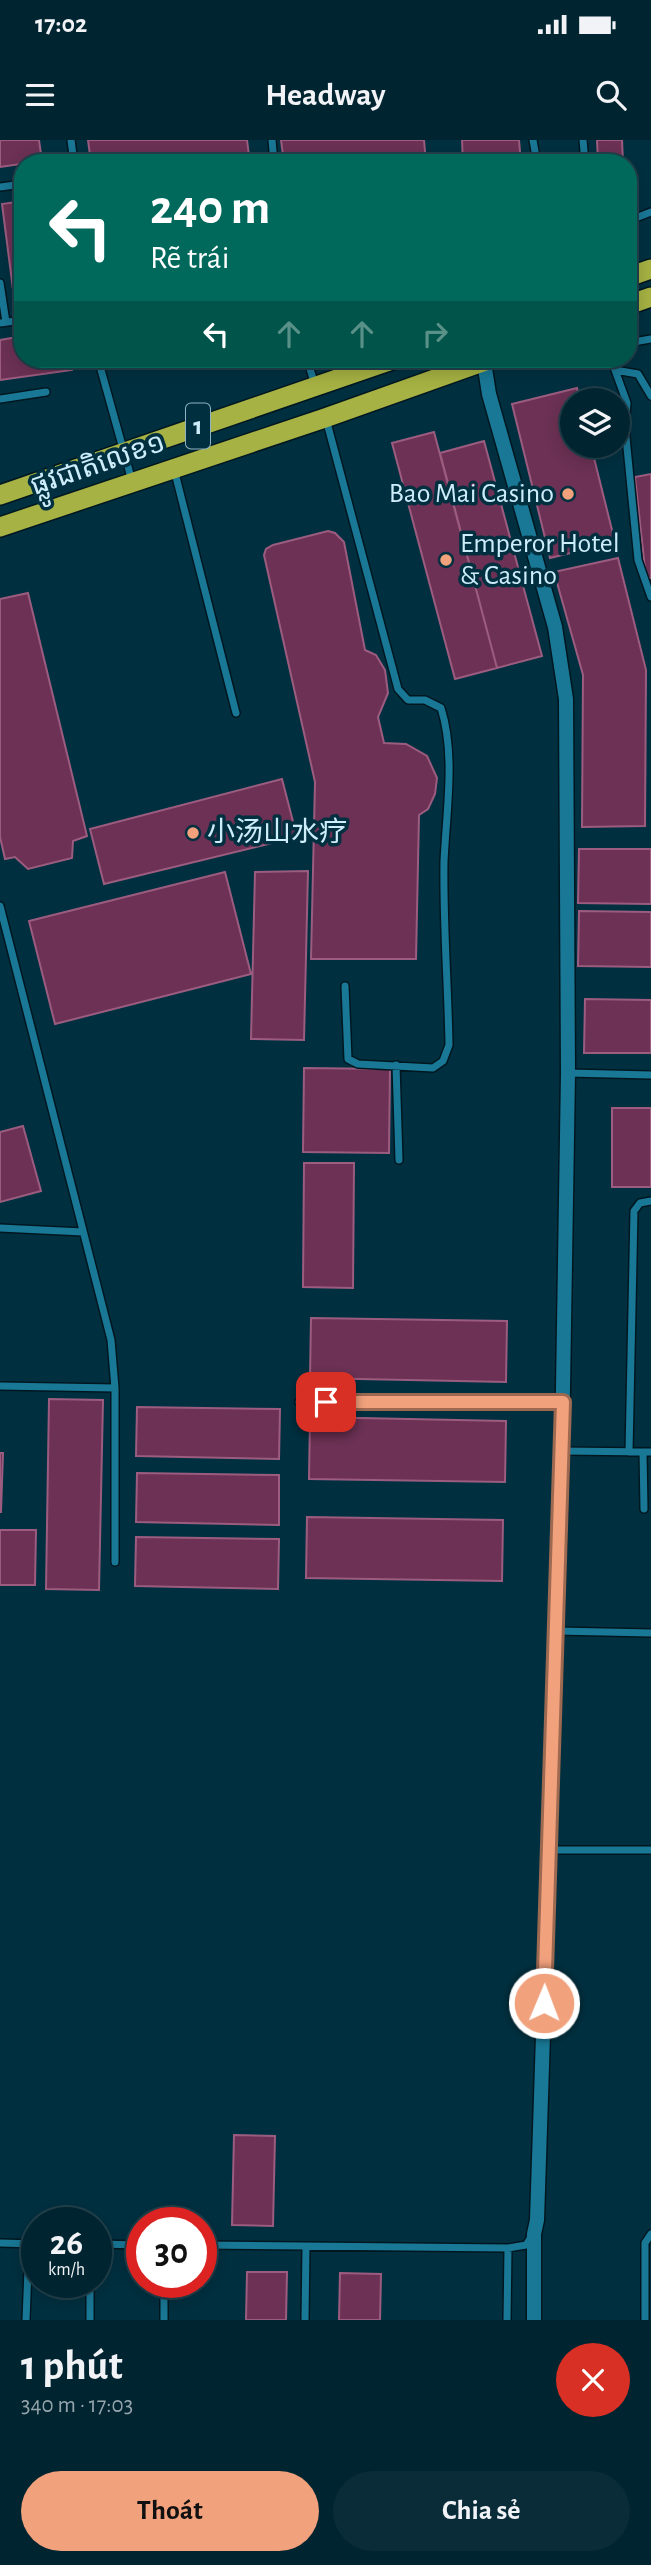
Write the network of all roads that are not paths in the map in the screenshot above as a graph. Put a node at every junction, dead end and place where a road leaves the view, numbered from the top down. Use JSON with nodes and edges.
{"nodes":[{"id":1,"x":0,"y":283,"type":"edge"},
{"id":2,"x":3,"y":323,"type":"edge"},
{"id":3,"x":101,"y":368,"type":"edge"},
{"id":4,"x":310,"y":368,"type":"edge"},
{"id":5,"x":370,"y":368,"type":"edge"},
{"id":6,"x":466,"y":368,"type":"edge"},
{"id":7,"x":488,"y":368,"type":"edge"},
{"id":8,"x":615,"y":370,"type":"joint"},
{"id":9,"x":316,"y":387,"type":"junction"},
{"id":10,"x":46,"y":392,"type":"dead end"},
{"id":11,"x":651,"y":396,"type":"edge"},
{"id":12,"x":0,"y":398,"type":"edge"},
{"id":13,"x":326,"y":418,"type":"junction"},
{"id":14,"x":124,"y":451,"type":"junction"},
{"id":15,"x":173,"y":469,"type":"junction"},
{"id":16,"x":132,"y":482,"type":"junction"},
{"id":17,"x":0,"y":495,"type":"edge"},
{"id":18,"x":0,"y":527,"type":"edge"},
{"id":19,"x":651,"y":597,"type":"edge"},
{"id":20,"x":236,"y":713,"type":"dead end"},
{"id":21,"x":0,"y":906,"type":"edge"},
{"id":22,"x":345,"y":986,"type":"dead end"},
{"id":23,"x":396,"y":1065,"type":"junction"},
{"id":24,"x":568,"y":1073,"type":"junction"},
{"id":25,"x":651,"y":1075,"type":"edge"},
{"id":26,"x":399,"y":1160,"type":"dead end"},
{"id":27,"x":651,"y":1201,"type":"edge"},
{"id":28,"x":0,"y":1228,"type":"edge"},
{"id":29,"x":83,"y":1232,"type":"junction"},
{"id":30,"x":0,"y":1385,"type":"edge"},
{"id":31,"x":115,"y":1388,"type":"junction"},
{"id":32,"x":299,"y":1402,"type":"dead end"},
{"id":33,"x":563,"y":1402,"type":"junction"},
{"id":34,"x":562,"y":1451,"type":"junction"},
{"id":35,"x":629,"y":1452,"type":"junction"},
{"id":36,"x":647,"y":1452,"type":"edge"},
{"id":37,"x":644,"y":1509,"type":"dead end"},
{"id":38,"x":115,"y":1562,"type":"dead end"},
{"id":39,"x":557,"y":1631,"type":"junction"},
{"id":40,"x":651,"y":1633,"type":"edge"},
{"id":41,"x":548,"y":1850,"type":"junction"},
{"id":42,"x":651,"y":1850,"type":"edge"},
{"id":43,"x":534,"y":2234,"type":"junction"},
{"id":44,"x":651,"y":2234,"type":"edge"},
{"id":45,"x":0,"y":2243,"type":"edge"},
{"id":46,"x":21,"y":2244,"type":"edge"},
{"id":47,"x":217,"y":2245,"type":"edge"},
{"id":48,"x":306,"y":2247,"type":"junction"},
{"id":49,"x":508,"y":2248,"type":"junction"},
{"id":50,"x":28,"y":2298,"type":"edge"},
{"id":51,"x":90,"y":2298,"type":"edge"},
{"id":52,"x":164,"y":2298,"type":"edge"},
{"id":53,"x":647,"y":2318,"type":"edge"},
{"id":54,"x":26,"y":2320,"type":"edge"},
{"id":55,"x":90,"y":2320,"type":"edge"},
{"id":56,"x":164,"y":2320,"type":"edge"},
{"id":57,"x":305,"y":2320,"type":"edge"},
{"id":58,"x":507,"y":2320,"type":"edge"},
{"id":59,"x":534,"y":2320,"type":"edge"}],
"edges":[{"from":1,"to":2,"type":"lane"},
{"from":3,"to":14,"type":"lane"},
{"from":4,"to":9,"type":"lane"},
{"from":5,"to":9,"type":"highway","name":"ផ្លូវជាតិលេខ១","number":"1"},
{"from":6,"to":13,"type":"highway","name":"ផ្លូវជាតិលេខ១","number":"1"},
{"from":7,"to":24,"type":"street"},
{"from":8,"to":11,"type":"lane"},
{"from":8,"to":19,"type":"lane"},
{"from":9,"to":14,"type":"highway","name":"ផ្លូវជាតិលេខ១","number":"1"},
{"from":10,"to":12,"type":"lane"},
{"from":13,"to":15,"type":"highway","name":"ផ្លូវជាតិលេខ១","number":"1"},
{"from":13,"to":23,"type":"lane"},
{"from":14,"to":16,"type":"lane"},
{"from":14,"to":17,"type":"highway","name":"ផ្លូវជាតិលេខ១","number":"1"},
{"from":15,"to":16,"type":"highway","name":"ផ្លូវជាតិលេខ១","number":"1"},
{"from":15,"to":20,"type":"lane"},
{"from":16,"to":18,"type":"highway","name":"ផ្លូវជាតិលេខ១","number":"1"},
{"from":21,"to":29,"type":"lane"},
{"from":22,"to":23,"type":"lane"},
{"from":23,"to":26,"type":"lane"},
{"from":24,"to":25,"type":"lane"},
{"from":24,"to":33,"type":"street"},
{"from":27,"to":35,"type":"lane"},
{"from":28,"to":29,"type":"lane"},
{"from":29,"to":31,"type":"lane"},
{"from":30,"to":31,"type":"lane"},
{"from":31,"to":38,"type":"lane"},
{"from":32,"to":33,"type":"lane"},
{"from":33,"to":34,"type":"street"},
{"from":34,"to":35,"type":"lane"},
{"from":34,"to":39,"type":"street"},
{"from":35,"to":36,"type":"lane"},
{"from":36,"to":37,"type":"lane"},
{"from":39,"to":40,"type":"lane"},
{"from":39,"to":41,"type":"street"},
{"from":41,"to":42,"type":"lane"},
{"from":41,"to":43,"type":"street"},
{"from":43,"to":49,"type":"lane"},
{"from":43,"to":59,"type":"street"},
{"from":44,"to":53,"type":"lane"},
{"from":45,"to":46,"type":"lane"},
{"from":47,"to":48,"type":"lane"},
{"from":48,"to":49,"type":"lane"},
{"from":48,"to":57,"type":"lane"},
{"from":49,"to":58,"type":"lane"},
{"from":50,"to":54,"type":"lane"},
{"from":51,"to":55,"type":"lane"},
{"from":52,"to":56,"type":"lane"}]}
